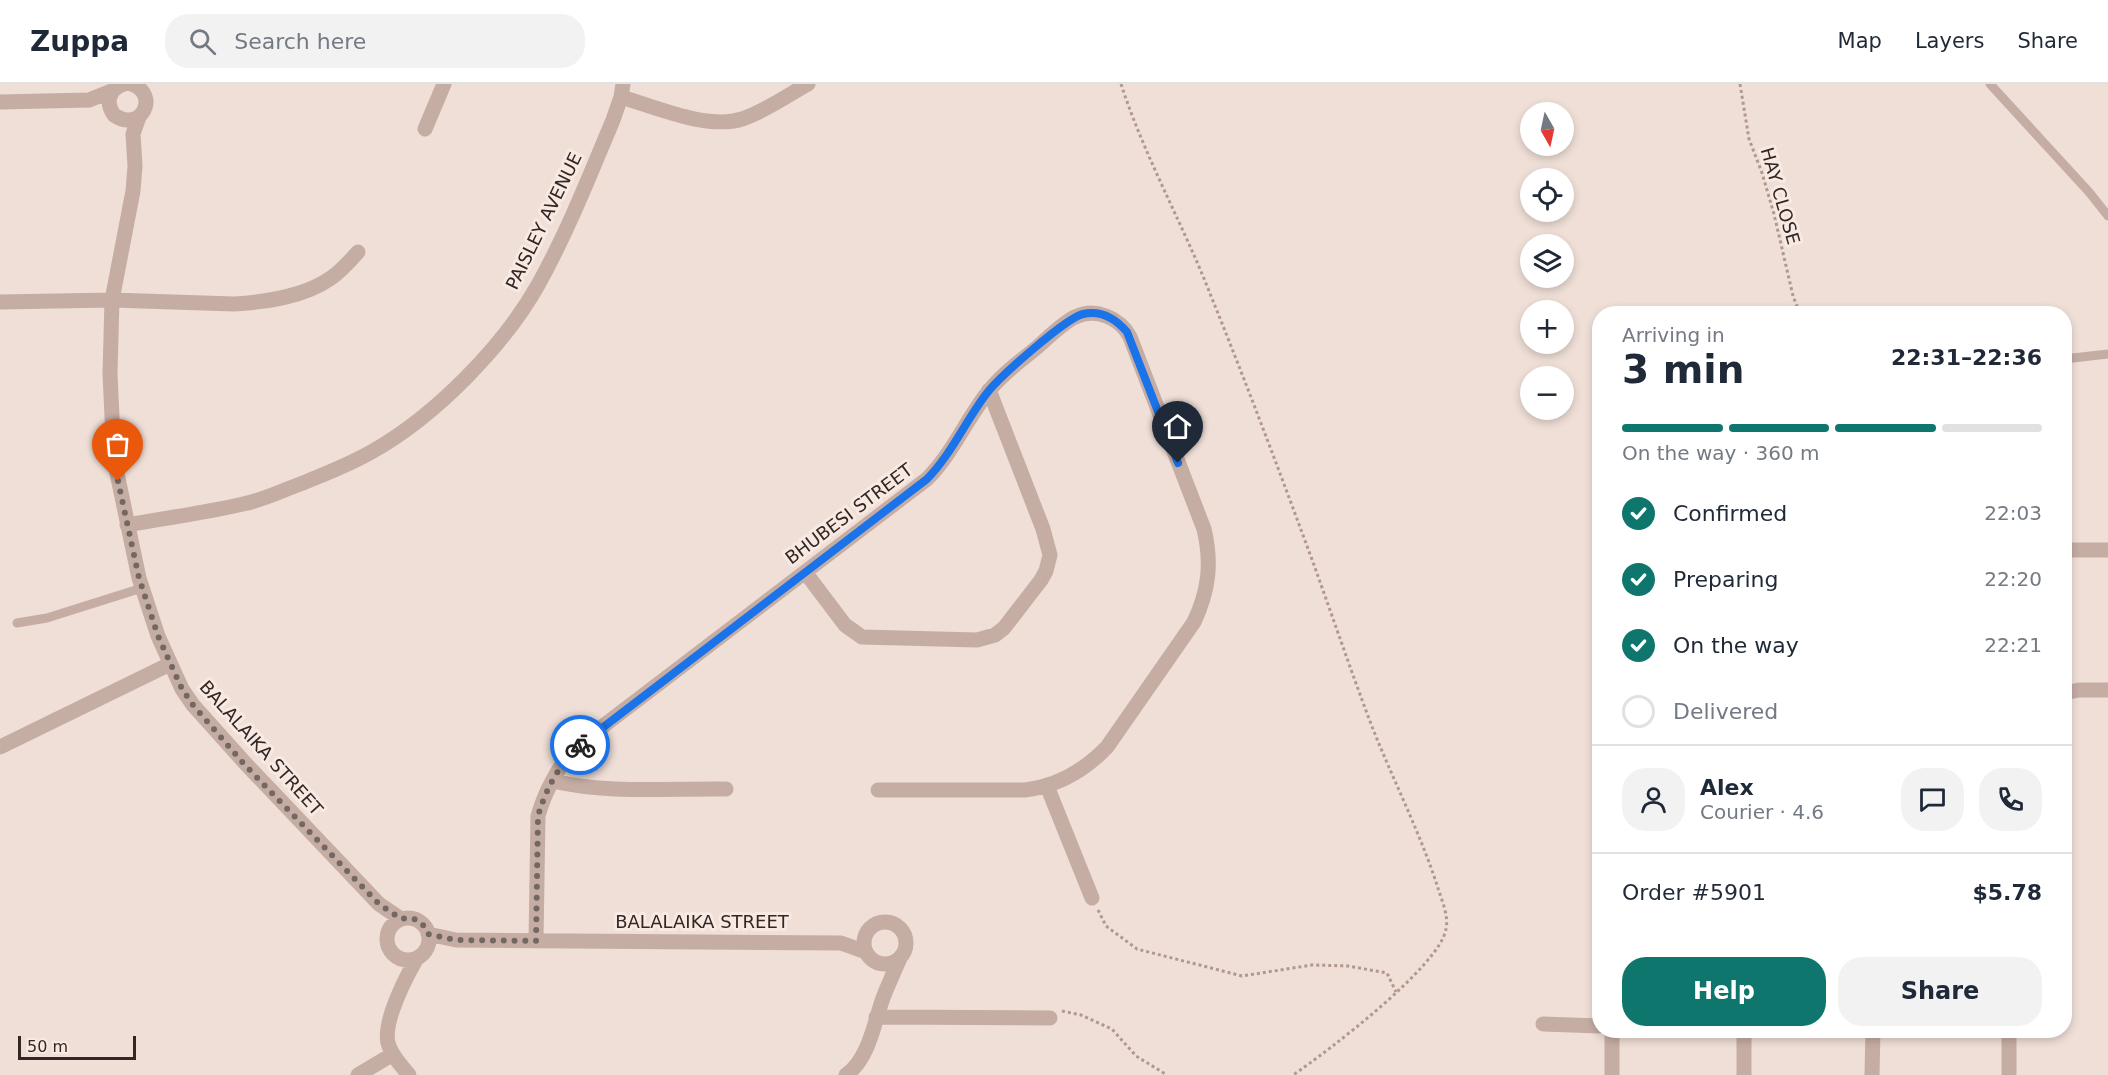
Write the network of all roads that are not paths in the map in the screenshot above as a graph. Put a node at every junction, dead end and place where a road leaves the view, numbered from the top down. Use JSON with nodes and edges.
{"nodes":[{"id":1,"x":131,"y":84,"type":"edge"},
{"id":2,"x":153,"y":84,"type":"edge"},
{"id":3,"x":444,"y":84,"type":"edge"},
{"id":4,"x":808,"y":84,"type":"edge"},
{"id":5,"x":1990,"y":84,"type":"edge"},
{"id":6,"x":119,"y":87,"type":"edge"},
{"id":7,"x":622,"y":90,"type":"edge"},
{"id":8,"x":89,"y":100,"type":"junction"},
{"id":9,"x":146,"y":101,"type":"junction"},
{"id":10,"x":0,"y":102,"type":"edge"},
{"id":11,"x":117,"y":116,"type":"junction"},
{"id":12,"x":139,"y":117,"type":"junction"},
{"id":13,"x":425,"y":129,"type":"dead end"},
{"id":14,"x":133,"y":134,"type":"junction"},
{"id":15,"x":2108,"y":216,"type":"edge"},
{"id":16,"x":358,"y":252,"type":"dead end"},
{"id":17,"x":112,"y":300,"type":"junction"},
{"id":18,"x":0,"y":302,"type":"edge"},
{"id":19,"x":2108,"y":354,"type":"edge"},
{"id":20,"x":2072,"y":358,"type":"edge"},
{"id":21,"x":989,"y":390,"type":"junction"},
{"id":22,"x":127,"y":525,"type":"junction"},
{"id":23,"x":2072,"y":550,"type":"edge"},
{"id":24,"x":2108,"y":550,"type":"edge"},
{"id":25,"x":805,"y":572,"type":"junction"},
{"id":26,"x":142,"y":588,"type":"junction"},
{"id":27,"x":18,"y":623,"type":"dead end"},
{"id":28,"x":170,"y":664,"type":"junction"},
{"id":29,"x":2108,"y":690,"type":"edge"},
{"id":30,"x":2072,"y":691,"type":"edge"},
{"id":31,"x":0,"y":747,"type":"edge"},
{"id":32,"x":553,"y":781,"type":"junction"},
{"id":33,"x":1047,"y":786,"type":"junction"},
{"id":34,"x":726,"y":789,"type":"dead end"},
{"id":35,"x":878,"y":790,"type":"dead end"},
{"id":36,"x":1092,"y":898,"type":"road end"},
{"id":37,"x":379,"y":904,"type":"junction"},
{"id":38,"x":401,"y":919,"type":"junction"},
{"id":39,"x":868,"y":933,"type":"junction"},
{"id":40,"x":387,"y":934,"type":"junction"},
{"id":41,"x":536,"y":941,"type":"junction"},
{"id":42,"x":841,"y":943,"type":"junction"},
{"id":43,"x":424,"y":947,"type":"junction"},
{"id":44,"x":866,"y":952,"type":"junction"},
{"id":45,"x":398,"y":957,"type":"junction"},
{"id":46,"x":900,"y":958,"type":"junction"},
{"id":47,"x":881,"y":964,"type":"junction"},
{"id":48,"x":401,"y":986,"type":"junction"},
{"id":49,"x":884,"y":995,"type":"junction"},
{"id":50,"x":876,"y":1017,"type":"junction"},
{"id":51,"x":1050,"y":1018,"type":"road end"},
{"id":52,"x":1543,"y":1024,"type":"dead end"},
{"id":53,"x":1592,"y":1026,"type":"edge"},
{"id":54,"x":1612,"y":1038,"type":"edge"},
{"id":55,"x":1744,"y":1038,"type":"edge"},
{"id":56,"x":1873,"y":1038,"type":"edge"},
{"id":57,"x":2009,"y":1038,"type":"edge"},
{"id":58,"x":393,"y":1054,"type":"junction"},
{"id":59,"x":358,"y":1075,"type":"edge"},
{"id":60,"x":408,"y":1075,"type":"edge"},
{"id":61,"x":846,"y":1075,"type":"edge"},
{"id":62,"x":1612,"y":1075,"type":"edge"},
{"id":63,"x":1744,"y":1075,"type":"edge"},
{"id":64,"x":1872,"y":1075,"type":"edge"},
{"id":65,"x":2008,"y":1075,"type":"edge"}],
"edges":[{"from":1,"to":9,"type":"street"},
{"from":2,"to":9,"type":"street"},
{"from":3,"to":13,"type":"street"},
{"from":4,"to":7,"type":"street"},
{"from":5,"to":15,"type":"lane"},
{"from":6,"to":8,"type":"street"},
{"from":6,"to":11,"type":"street"},
{"from":7,"to":22,"type":"street","name":"PAISLEY AVENUE"},
{"from":8,"to":10,"type":"street"},
{"from":8,"to":11,"type":"street"},
{"from":9,"to":12,"type":"street","name":"BALALAIKA STREET"},
{"from":11,"to":12,"type":"street"},
{"from":11,"to":14,"type":"street"},
{"from":12,"to":14,"type":"street","name":"BALALAIKA STREET"},
{"from":14,"to":17,"type":"street","name":"BALALAIKA STREET"},
{"from":16,"to":17,"type":"street"},
{"from":17,"to":18,"type":"street"},
{"from":17,"to":22,"type":"street","name":"BALALAIKA STREET"},
{"from":19,"to":20,"type":"lane"},
{"from":21,"to":25,"type":"street","name":"BHUBESI STREET"},
{"from":21,"to":25,"type":"street"},
{"from":21,"to":33,"type":"street","name":"BHUBESI STREET"},
{"from":22,"to":26,"type":"street","name":"BALALAIKA STREET"},
{"from":23,"to":24,"type":"street"},
{"from":25,"to":32,"type":"street","name":"BHUBESI STREET"},
{"from":26,"to":27,"type":"lane"},
{"from":26,"to":28,"type":"street","name":"BALALAIKA STREET"},
{"from":28,"to":31,"type":"street"},
{"from":28,"to":37,"type":"street","name":"BALALAIKA STREET"},
{"from":29,"to":30,"type":"street"},
{"from":32,"to":34,"type":"street"},
{"from":32,"to":41,"type":"street","name":"BHUBESI STREET"},
{"from":33,"to":35,"type":"street","name":"BHUBESI STREET"},
{"from":33,"to":36,"type":"street"},
{"from":37,"to":38,"type":"street","name":"BALALAIKA STREET"},
{"from":37,"to":40,"type":"street","name":"BALALAIKA STREET"},
{"from":38,"to":40,"type":"street"},
{"from":38,"to":43,"type":"street"},
{"from":39,"to":42,"type":"street","name":"BALALAIKA STREET"},
{"from":39,"to":44,"type":"street"},
{"from":39,"to":46,"type":"street"},
{"from":40,"to":45,"type":"street"},
{"from":41,"to":42,"type":"street","name":"BALALAIKA STREET"},
{"from":41,"to":43,"type":"street","name":"BALALAIKA STREET"},
{"from":42,"to":44,"type":"street","name":"BALALAIKA STREET"},
{"from":43,"to":45,"type":"street"},
{"from":43,"to":48,"type":"street"},
{"from":44,"to":47,"type":"street"},
{"from":45,"to":48,"type":"street"},
{"from":46,"to":47,"type":"street"},
{"from":46,"to":49,"type":"street"},
{"from":47,"to":49,"type":"street"},
{"from":48,"to":58,"type":"street"},
{"from":49,"to":50,"type":"street"},
{"from":50,"to":51,"type":"street"},
{"from":50,"to":61,"type":"street"},
{"from":52,"to":53,"type":"street"},
{"from":54,"to":62,"type":"street"},
{"from":55,"to":63,"type":"street"},
{"from":56,"to":64,"type":"street"},
{"from":57,"to":65,"type":"street"},
{"from":58,"to":59,"type":"street"},
{"from":58,"to":60,"type":"street"}]}
